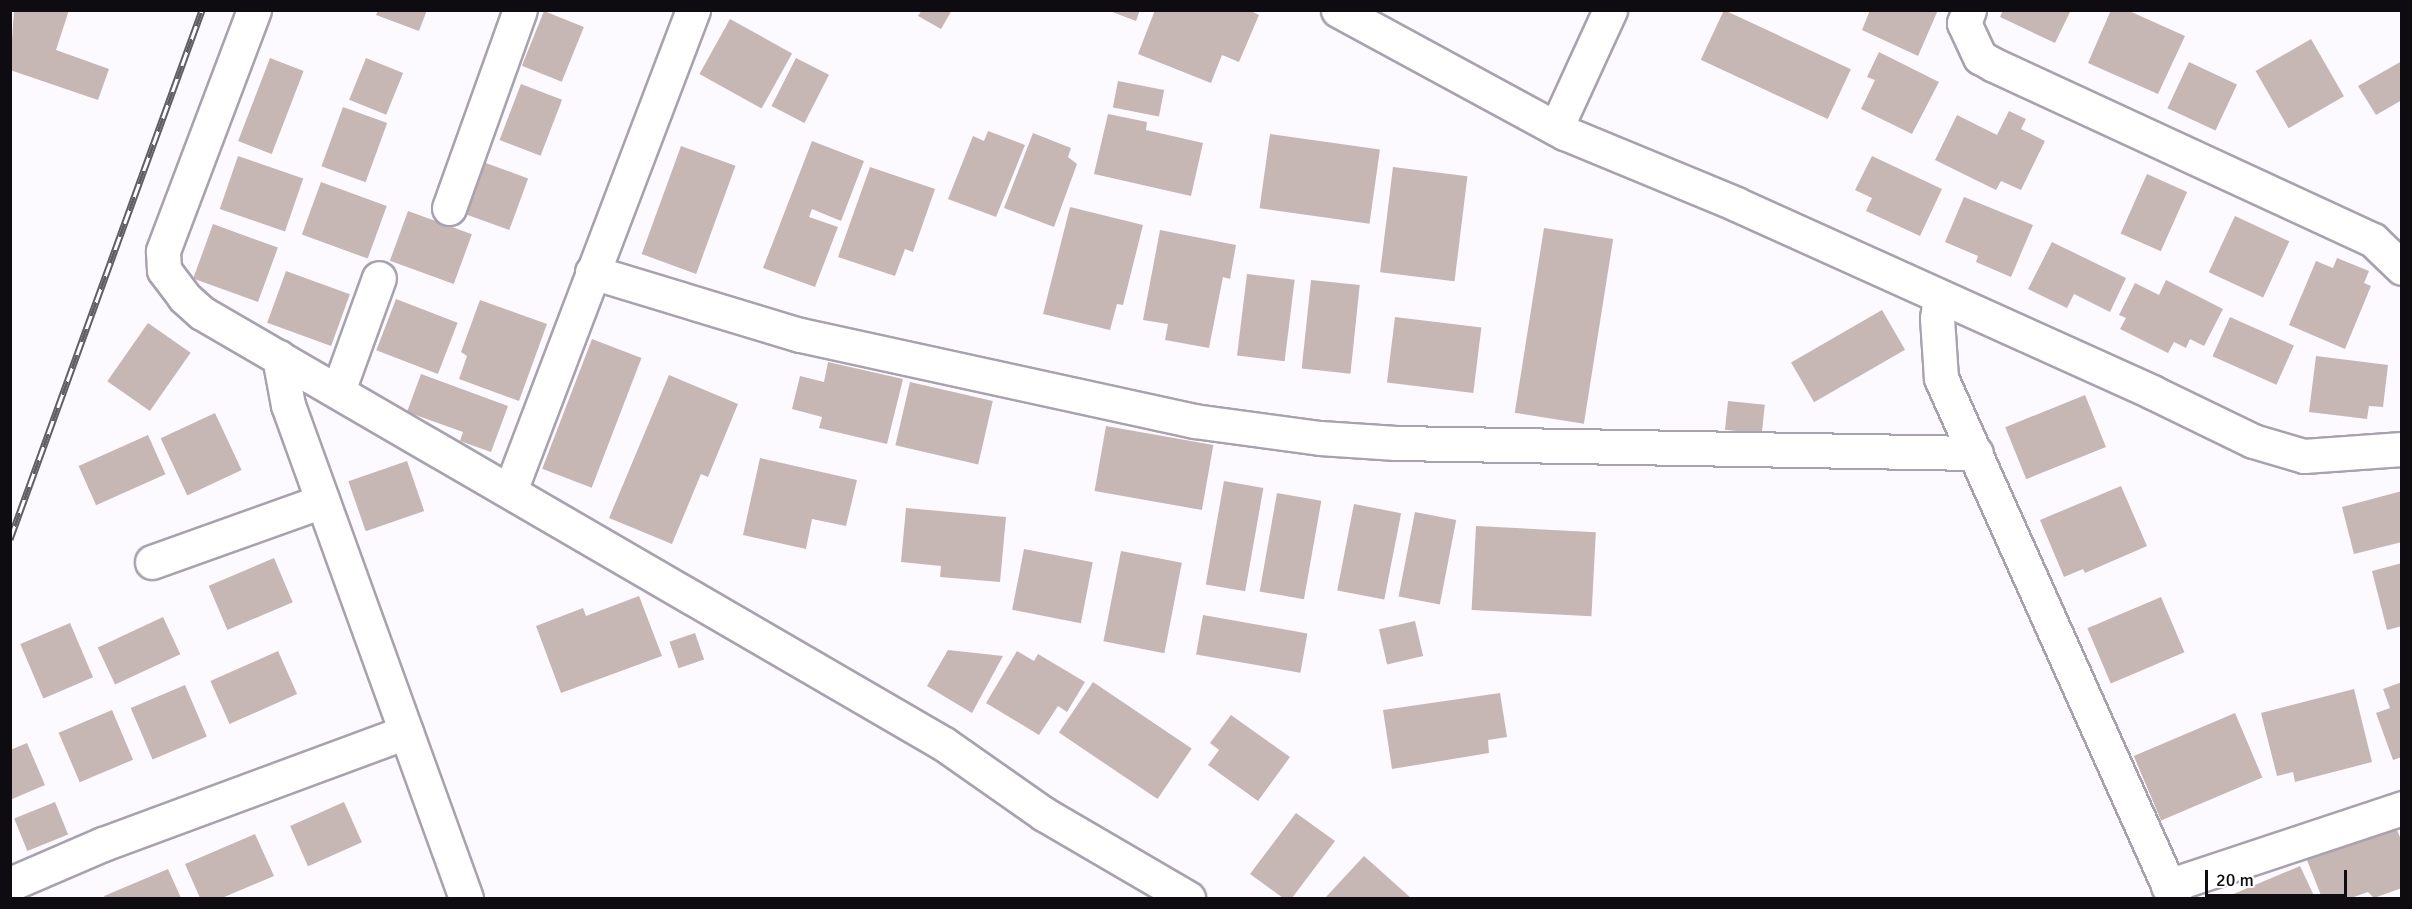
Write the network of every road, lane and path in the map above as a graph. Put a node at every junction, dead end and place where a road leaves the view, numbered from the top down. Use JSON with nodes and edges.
{"nodes":[{"id":1,"x":254,"y":10,"type":"edge"},
{"id":2,"x":520,"y":10,"type":"edge"},
{"id":3,"x":693,"y":10,"type":"edge"},
{"id":4,"x":1338,"y":10,"type":"edge"},
{"id":5,"x":1610,"y":10,"type":"edge"},
{"id":6,"x":1969,"y":10,"type":"edge"},
{"id":7,"x":1556,"y":128,"type":"junction"},
{"id":8,"x":449,"y":208,"type":"dead end"},
{"id":9,"x":2402,"y":268,"type":"edge"},
{"id":10,"x":592,"y":272,"type":"junction"},
{"id":11,"x":379,"y":278,"type":"dead end"},
{"id":12,"x":1940,"y":297,"type":"junction"},
{"id":13,"x":279,"y":357,"type":"junction"},
{"id":14,"x":338,"y":391,"type":"junction"},
{"id":15,"x":2402,"y":449,"type":"edge"},
{"id":16,"x":1976,"y":453,"type":"junction"},
{"id":17,"x":510,"y":491,"type":"junction"},
{"id":18,"x":322,"y":501,"type":"junction"},
{"id":19,"x":152,"y":562,"type":"dead end"},
{"id":20,"x":406,"y":732,"type":"junction"},
{"id":21,"x":2402,"y":808,"type":"edge"},
{"id":22,"x":10,"y":884,"type":"edge"},
{"id":23,"x":2171,"y":892,"type":"edge"},
{"id":24,"x":466,"y":898,"type":"edge"},
{"id":25,"x":1188,"y":898,"type":"edge"}],
"edges":[{"from":1,"to":13,"type":"street"},
{"from":2,"to":8,"type":"street"},
{"from":3,"to":10,"type":"street"},
{"from":4,"to":7,"type":"street"},
{"from":5,"to":7,"type":"street"},
{"from":6,"to":9,"type":"street"},
{"from":7,"to":12,"type":"street"},
{"from":10,"to":16,"type":"street"},
{"from":10,"to":17,"type":"street"},
{"from":11,"to":14,"type":"street"},
{"from":12,"to":15,"type":"street"},
{"from":12,"to":16,"type":"street"},
{"from":13,"to":14,"type":"street"},
{"from":13,"to":18,"type":"street"},
{"from":14,"to":17,"type":"street"},
{"from":16,"to":23,"type":"street"},
{"from":17,"to":25,"type":"street"},
{"from":18,"to":19,"type":"street"},
{"from":18,"to":20,"type":"street"},
{"from":20,"to":22,"type":"street"},
{"from":20,"to":24,"type":"street"},
{"from":21,"to":23,"type":"street"}]}
